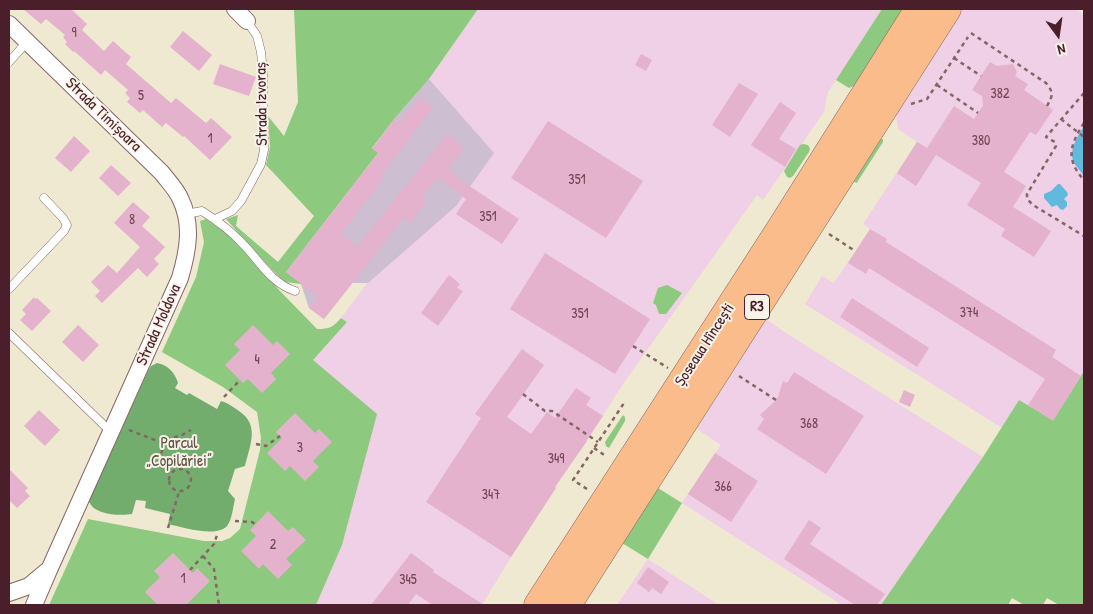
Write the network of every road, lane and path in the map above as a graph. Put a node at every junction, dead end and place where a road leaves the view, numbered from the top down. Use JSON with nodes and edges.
{"nodes":[{"id":1,"x":235,"y":9,"type":"edge"},
{"id":2,"x":919,"y":9,"type":"edge"},
{"id":3,"x":947,"y":9,"type":"edge"},
{"id":4,"x":247,"y":21,"type":"joint"},
{"id":5,"x":9,"y":24,"type":"edge"},
{"id":6,"x":971,"y":33,"type":"dead end"},
{"id":7,"x":968,"y":37,"type":"dead end"},
{"id":8,"x":27,"y":42,"type":"junction"},
{"id":9,"x":954,"y":58,"type":"junction"},
{"id":10,"x":9,"y":62,"type":"edge"},
{"id":11,"x":981,"y":76,"type":"dead end"},
{"id":12,"x":937,"y":85,"type":"junction"},
{"id":13,"x":1084,"y":92,"type":"edge"},
{"id":14,"x":1047,"y":106,"type":"dead end"},
{"id":15,"x":883,"y":110,"type":"junction"},
{"id":16,"x":978,"y":113,"type":"dead end"},
{"id":17,"x":1061,"y":119,"type":"junction"},
{"id":18,"x":1084,"y":123,"type":"edge"},
{"id":19,"x":1078,"y":133,"type":"junction"},
{"id":20,"x":1084,"y":137,"type":"edge"},
{"id":21,"x":1084,"y":180,"type":"edge"},
{"id":22,"x":44,"y":198,"type":"dead end"},
{"id":23,"x":186,"y":214,"type":"junction"},
{"id":24,"x":215,"y":219,"type":"junction"},
{"id":25,"x":811,"y":222,"type":"junction"},
{"id":26,"x":1084,"y":236,"type":"edge"},
{"id":27,"x":855,"y":251,"type":"dead end"},
{"id":28,"x":9,"y":289,"type":"edge"},
{"id":29,"x":295,"y":291,"type":"dead end"},
{"id":30,"x":9,"y":333,"type":"edge"},
{"id":31,"x":633,"y":346,"type":"dead end"},
{"id":32,"x":721,"y":364,"type":"junction"},
{"id":33,"x":670,"y":370,"type":"dead end"},
{"id":34,"x":240,"y":380,"type":"dead end"},
{"id":35,"x":523,"y":394,"type":"dead end"},
{"id":36,"x":224,"y":397,"type":"dead end"},
{"id":37,"x":776,"y":400,"type":"dead end"},
{"id":38,"x":624,"y":404,"type":"dead end"},
{"id":39,"x":118,"y":430,"type":"junction"},
{"id":40,"x":190,"y":430,"type":"dead end"},
{"id":41,"x":280,"y":436,"type":"dead end"},
{"id":42,"x":165,"y":441,"type":"junction"},
{"id":43,"x":598,"y":442,"type":"junction"},
{"id":44,"x":256,"y":444,"type":"dead end"},
{"id":45,"x":594,"y":448,"type":"junction"},
{"id":46,"x":607,"y":457,"type":"dead end"},
{"id":47,"x":171,"y":474,"type":"junction"},
{"id":48,"x":588,"y":489,"type":"dead end"},
{"id":49,"x":179,"y":492,"type":"junction"},
{"id":50,"x":235,"y":521,"type":"dead end"},
{"id":51,"x":255,"y":524,"type":"dead end"},
{"id":52,"x":168,"y":528,"type":"dead end"},
{"id":53,"x":217,"y":535,"type":"dead end"},
{"id":54,"x":203,"y":556,"type":"junction"},
{"id":55,"x":49,"y":570,"type":"junction"},
{"id":56,"x":190,"y":570,"type":"dead end"},
{"id":57,"x":9,"y":593,"type":"edge"},
{"id":58,"x":34,"y":605,"type":"edge"},
{"id":59,"x":219,"y":605,"type":"edge"},
{"id":60,"x":538,"y":605,"type":"edge"},
{"id":61,"x":567,"y":605,"type":"edge"}],
"edges":[{"from":1,"to":4,"type":"street","name":"Strada Izvoraș"},
{"from":2,"to":60,"type":"highway","name":"Șoseaua Hîncești","number":"R3"},
{"from":3,"to":15,"type":"highway","name":"Șoseaua Hîncești","number":"R3"},
{"from":4,"to":24,"type":"lane","name":"Strada Izvoraș"},
{"from":5,"to":8,"type":"street","name":"Strada Timișoara"},
{"from":6,"to":14,"type":"path"},
{"from":7,"to":9,"type":"path"},
{"from":8,"to":10,"type":"lane"},
{"from":8,"to":23,"type":"street","name":"Strada Timișoara"},
{"from":9,"to":11,"type":"path"},
{"from":9,"to":12,"type":"path"},
{"from":12,"to":15,"type":"path"},
{"from":12,"to":16,"type":"path"},
{"from":13,"to":17,"type":"path"},
{"from":15,"to":25,"type":"highway","name":"Șoseaua Hîncești","number":"R3"},
{"from":17,"to":19,"type":"path"},
{"from":17,"to":26,"type":"path"},
{"from":18,"to":19,"type":"path"},
{"from":19,"to":20,"type":"path"},
{"from":19,"to":21,"type":"path"},
{"from":22,"to":28,"type":"lane"},
{"from":23,"to":24,"type":"lane"},
{"from":23,"to":39,"type":"street","name":"Strada Moldova"},
{"from":24,"to":29,"type":"lane"},
{"from":25,"to":27,"type":"path"},
{"from":25,"to":32,"type":"highway","name":"Șoseaua Hîncești","number":"R3"},
{"from":30,"to":39,"type":"lane"},
{"from":31,"to":33,"type":"path"},
{"from":32,"to":37,"type":"path"},
{"from":32,"to":61,"type":"highway","name":"Șoseaua Hîncești","number":"R3"},
{"from":34,"to":36,"type":"path"},
{"from":35,"to":43,"type":"path"},
{"from":38,"to":43,"type":"path"},
{"from":39,"to":42,"type":"path"},
{"from":39,"to":55,"type":"street","name":"Strada Moldova"},
{"from":40,"to":42,"type":"path"},
{"from":41,"to":44,"type":"path"},
{"from":42,"to":47,"type":"path"},
{"from":43,"to":45,"type":"path"},
{"from":45,"to":46,"type":"path"},
{"from":45,"to":48,"type":"path"},
{"from":47,"to":49,"type":"path"},
{"from":47,"to":49,"type":"path"},
{"from":49,"to":52,"type":"path"},
{"from":50,"to":51,"type":"path"},
{"from":53,"to":54,"type":"path"},
{"from":54,"to":56,"type":"path"},
{"from":54,"to":59,"type":"path"},
{"from":55,"to":57,"type":"street","name":"Strada Moldova"},
{"from":55,"to":58,"type":"street","name":"Strada Moldova"}]}
